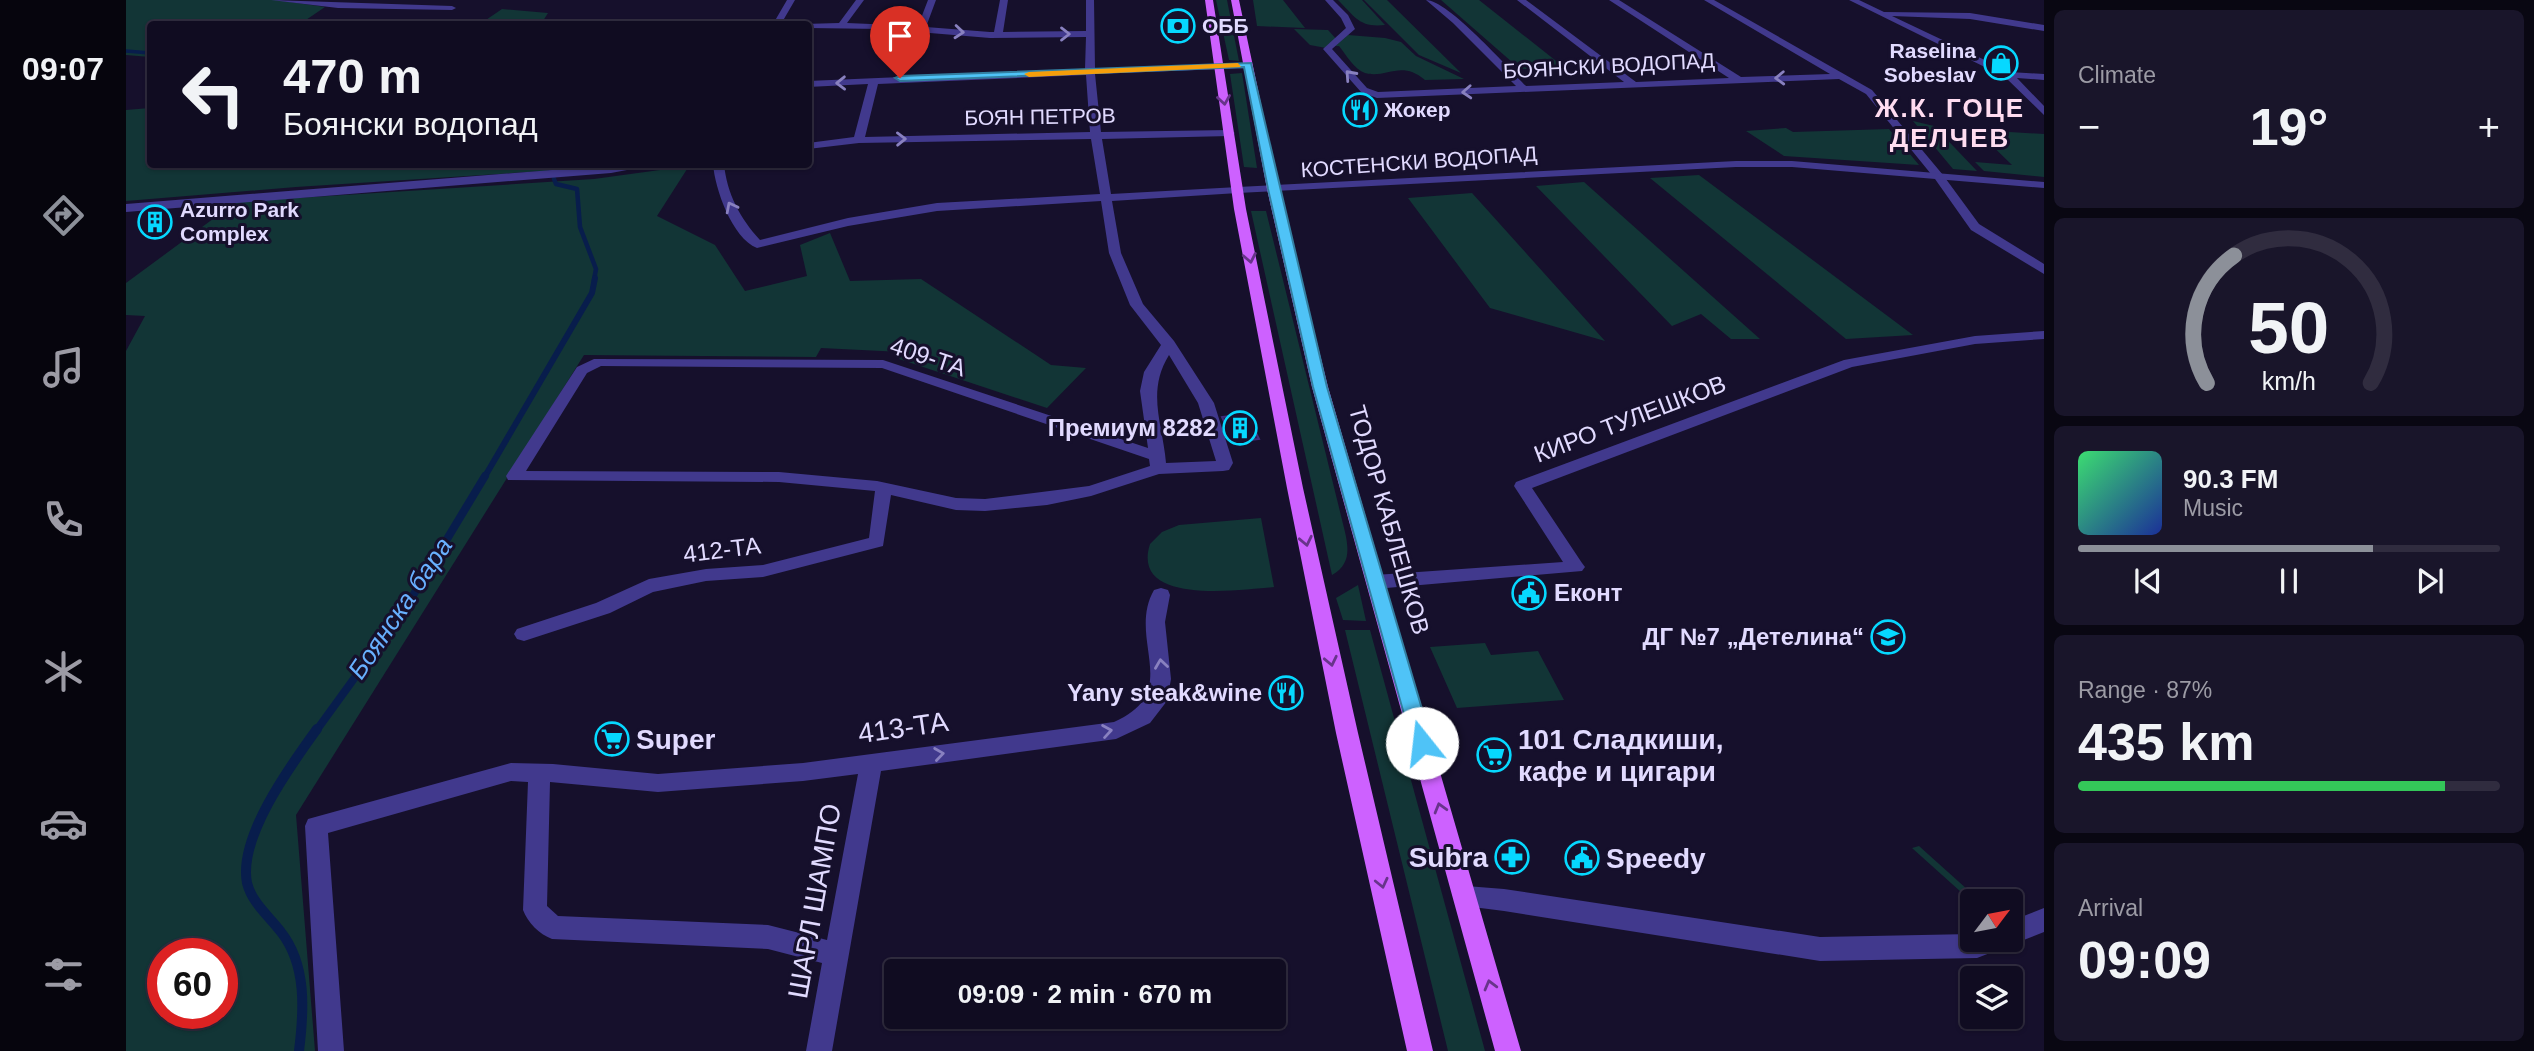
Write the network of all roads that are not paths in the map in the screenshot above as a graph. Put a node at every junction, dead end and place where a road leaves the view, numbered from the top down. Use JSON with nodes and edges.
{"nodes":[{"id":1,"x":275,"y":0,"type":"edge"},
{"id":2,"x":791,"y":0,"type":"edge"},
{"id":3,"x":860,"y":0,"type":"edge"},
{"id":4,"x":932,"y":0,"type":"edge"},
{"id":5,"x":1004,"y":0,"type":"edge"},
{"id":6,"x":1090,"y":0,"type":"edge"},
{"id":7,"x":1209,"y":0,"type":"edge"},
{"id":8,"x":1235,"y":0,"type":"edge"},
{"id":9,"x":1329,"y":0,"type":"edge"},
{"id":10,"x":1430,"y":0,"type":"edge"},
{"id":11,"x":1521,"y":0,"type":"edge"},
{"id":12,"x":1613,"y":0,"type":"edge"},
{"id":13,"x":1708,"y":0,"type":"edge"},
{"id":14,"x":1853,"y":0,"type":"edge"},
{"id":15,"x":452,"y":8,"type":"dead end"},
{"id":16,"x":1880,"y":13,"type":"junction"},
{"id":17,"x":779,"y":21,"type":"edge"},
{"id":18,"x":842,"y":24,"type":"junction"},
{"id":19,"x":812,"y":25,"type":"edge"},
{"id":20,"x":2044,"y":28,"type":"edge"},
{"id":21,"x":921,"y":29,"type":"junction"},
{"id":22,"x":1091,"y":34,"type":"junction"},
{"id":23,"x":998,"y":35,"type":"junction"},
{"id":24,"x":1248,"y":65,"type":"junction"},
{"id":25,"x":1219,"y":66,"type":"junction"},
{"id":26,"x":1090,"y":72,"type":"junction"},
{"id":27,"x":2008,"y":75,"type":"junction"},
{"id":28,"x":1843,"y":76,"type":"junction"},
{"id":29,"x":2044,"y":77,"type":"edge"},
{"id":30,"x":1737,"y":79,"type":"junction"},
{"id":31,"x":874,"y":81,"type":"junction"},
{"id":32,"x":812,"y":84,"type":"edge"},
{"id":33,"x":1633,"y":84,"type":"junction"},
{"id":34,"x":1524,"y":89,"type":"junction"},
{"id":35,"x":2044,"y":112,"type":"edge"},
{"id":36,"x":1230,"y":133,"type":"junction"},
{"id":37,"x":1096,"y":136,"type":"junction"},
{"id":38,"x":859,"y":140,"type":"junction"},
{"id":39,"x":812,"y":146,"type":"edge"},
{"id":40,"x":625,"y":168,"type":"edge"},
{"id":41,"x":719,"y":168,"type":"edge"},
{"id":42,"x":1938,"y":177,"type":"junction"},
{"id":43,"x":2044,"y":185,"type":"edge"},
{"id":44,"x":1273,"y":189,"type":"junction"},
{"id":45,"x":1238,"y":190,"type":"junction"},
{"id":46,"x":1104,"y":198,"type":"junction"},
{"id":47,"x":126,"y":208,"type":"edge"},
{"id":48,"x":2044,"y":270,"type":"edge"},
{"id":49,"x":2044,"y":335,"type":"edge"},
{"id":50,"x":1169,"y":344,"type":"junction"},
{"id":51,"x":1158,"y":463,"type":"junction"},
{"id":52,"x":884,"y":487,"type":"junction"},
{"id":53,"x":1375,"y":582,"type":"junction"},
{"id":54,"x":1161,"y":595,"type":"dead end"},
{"id":55,"x":524,"y":634,"type":"dead end"},
{"id":56,"x":872,"y":763,"type":"junction"},
{"id":57,"x":539,"y":772,"type":"junction"},
{"id":58,"x":1466,"y":897,"type":"junction"},
{"id":59,"x":2044,"y":920,"type":"edge"},
{"id":60,"x":2023,"y":928,"type":"edge"},
{"id":61,"x":1960,"y":946,"type":"edge"},
{"id":62,"x":835,"y":954,"type":"junction"},
{"id":63,"x":331,"y":1051,"type":"edge"},
{"id":64,"x":819,"y":1051,"type":"edge"},
{"id":65,"x":1420,"y":1051,"type":"edge"},
{"id":66,"x":1508,"y":1051,"type":"edge"}],
"edges":[{"from":1,"to":15,"type":"street"},
{"from":2,"to":17,"type":"street"},
{"from":3,"to":18,"type":"street"},
{"from":4,"to":21,"type":"street"},
{"from":5,"to":23,"type":"street"},
{"from":6,"to":22,"type":"street"},
{"from":7,"to":25,"type":"main road"},
{"from":8,"to":24,"type":"main road","name":"ТОДОР КАБЛЕШКОВ"},
{"from":34,"to":9,"type":"street","name":"БОЯНСКИ ВОДОПАД","one_way":true},
{"from":10,"to":34,"type":"street"},
{"from":11,"to":33,"type":"street"},
{"from":12,"to":30,"type":"street"},
{"from":13,"to":28,"type":"street"},
{"from":14,"to":16,"type":"street"},
{"from":16,"to":20,"type":"street"},
{"from":16,"to":27,"type":"street"},
{"from":18,"to":19,"type":"street"},
{"from":18,"to":21,"type":"street"},
{"from":21,"to":23,"type":"street","one_way":true},
{"from":23,"to":22,"type":"street","one_way":true},
{"from":22,"to":26,"type":"street"},
{"from":24,"to":25,"type":"street"},
{"from":24,"to":44,"type":"main road","name":"ТОДОР КАБЛЕШКОВ"},
{"from":25,"to":26,"type":"street"},
{"from":25,"to":36,"type":"main road","one_way":true},
{"from":26,"to":31,"type":"street"},
{"from":26,"to":37,"type":"street"},
{"from":27,"to":29,"type":"street"},
{"from":27,"to":35,"type":"street"},
{"from":28,"to":30,"type":"street","name":"БОЯНСКИ ВОДОПАД","one_way":true},
{"from":28,"to":42,"type":"street"},
{"from":30,"to":33,"type":"street","name":"БОЯНСКИ ВОДОПАД"},
{"from":31,"to":32,"type":"street","one_way":true},
{"from":31,"to":38,"type":"street"},
{"from":33,"to":34,"type":"street","name":"БОЯНСКИ ВОДОПАД"},
{"from":36,"to":37,"type":"street","name":"БОЯН ПЕТРОВ"},
{"from":36,"to":45,"type":"main road"},
{"from":38,"to":37,"type":"street","name":"БОЯН ПЕТРОВ","one_way":true},
{"from":37,"to":46,"type":"street"},
{"from":38,"to":39,"type":"street","name":"БОЯН ПЕТРОВ"},
{"from":40,"to":47,"type":"street"},
{"from":46,"to":41,"type":"street","name":"КОСТЕНСКИ ВОДОПАД","one_way":true},
{"from":42,"to":43,"type":"street","name":"КОСТЕНСКИ ВОДОПАД"},
{"from":42,"to":44,"type":"street","name":"КОСТЕНСКИ ВОДОПАД"},
{"from":42,"to":48,"type":"street"},
{"from":44,"to":45,"type":"street","name":"КОСТЕНСКИ ВОДОПАД"},
{"from":44,"to":53,"type":"main road","name":"ТОДОР КАБЛЕШКОВ"},
{"from":45,"to":46,"type":"street","name":"КОСТЕНСКИ ВОДОПАД"},
{"from":45,"to":65,"type":"main road","one_way":true},
{"from":46,"to":50,"type":"street"},
{"from":49,"to":53,"type":"street","name":"КИРО ТУЛЕШКОВ"},
{"from":50,"to":51,"type":"street"},
{"from":50,"to":51,"type":"street"},
{"from":51,"to":52,"type":"street"},
{"from":51,"to":52,"type":"street","name":"409-ТА"},
{"from":52,"to":55,"type":"street","name":"412-ТА"},
{"from":58,"to":53,"type":"main road","name":"ТОДОР КАБЛЕШКОВ","one_way":true},
{"from":56,"to":54,"type":"street","name":"413-ТА","one_way":true},
{"from":56,"to":57,"type":"street","name":"413-ТА"},
{"from":56,"to":62,"type":"street","name":"ШАРЛ ШАМПО"},
{"from":57,"to":62,"type":"street"},
{"from":57,"to":63,"type":"street","name":"413-ТА"},
{"from":58,"to":61,"type":"street"},
{"from":66,"to":58,"type":"main road","name":"ТОДОР КАБЛЕШКОВ","one_way":true},
{"from":59,"to":60,"type":"street"},
{"from":62,"to":64,"type":"street","name":"ШАРЛ ШАМПО"}]}
